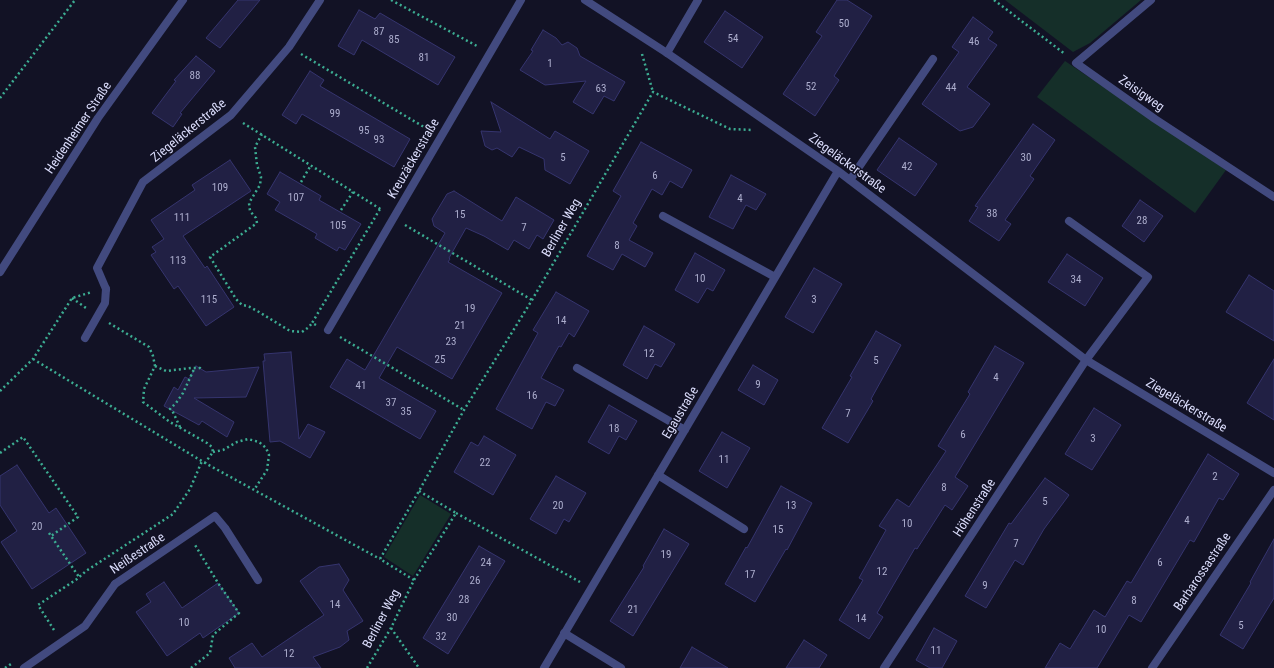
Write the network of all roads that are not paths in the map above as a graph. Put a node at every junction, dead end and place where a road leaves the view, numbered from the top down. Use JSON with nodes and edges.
{"nodes":[{"id":1,"x":183,"y":0,"type":"edge"},
{"id":2,"x":320,"y":0,"type":"edge"},
{"id":3,"x":521,"y":0,"type":"edge"},
{"id":4,"x":584,"y":0,"type":"edge"},
{"id":5,"x":698,"y":0,"type":"edge"},
{"id":6,"x":1151,"y":0,"type":"edge"},
{"id":7,"x":666,"y":53,"type":"junction"},
{"id":8,"x":932,"y":59,"type":"dead end"},
{"id":9,"x":838,"y":171,"type":"junction"},
{"id":10,"x":850,"y":180,"type":"junction"},
{"id":11,"x":1274,"y":197,"type":"edge"},
{"id":12,"x":663,"y":216,"type":"dead end"},
{"id":13,"x":1069,"y":221,"type":"dead end"},
{"id":14,"x":0,"y":272,"type":"edge"},
{"id":15,"x":775,"y":277,"type":"junction"},
{"id":16,"x":328,"y":330,"type":"road end"},
{"id":17,"x":85,"y":338,"type":"dead end"},
{"id":18,"x":1086,"y":360,"type":"junction"},
{"id":19,"x":577,"y":368,"type":"dead end"},
{"id":20,"x":685,"y":430,"type":"junction"},
{"id":21,"x":1274,"y":473,"type":"edge"},
{"id":22,"x":658,"y":476,"type":"junction"},
{"id":23,"x":1274,"y":490,"type":"edge"},
{"id":24,"x":744,"y":529,"type":"dead end"},
{"id":25,"x":258,"y":580,"type":"dead end"},
{"id":26,"x":564,"y":633,"type":"junction"},
{"id":27,"x":26,"y":667,"type":"edge"},
{"id":28,"x":544,"y":668,"type":"edge"},
{"id":29,"x":620,"y":668,"type":"edge"},
{"id":30,"x":884,"y":668,"type":"edge"},
{"id":31,"x":1152,"y":668,"type":"edge"}],
"edges":[{"from":1,"to":14,"type":"street","name":"Heidenheimer Straße"},
{"from":2,"to":17,"type":"street","name":"Ziegeläckerstraße"},
{"from":3,"to":16,"type":"street","name":"Kreuzäckerstraße"},
{"from":4,"to":7,"type":"street","name":"Ziegeläckerstraße"},
{"from":5,"to":7,"type":"street"},
{"from":6,"to":11,"type":"street","name":"Zeisigweg"},
{"from":7,"to":9,"type":"street","name":"Ziegeläckerstraße"},
{"from":8,"to":10,"type":"street"},
{"from":9,"to":10,"type":"street","name":"Ziegeläckerstraße"},
{"from":9,"to":15,"type":"street","name":"Egaustraße"},
{"from":10,"to":18,"type":"street","name":"Ziegeläckerstraße"},
{"from":12,"to":15,"type":"street"},
{"from":13,"to":18,"type":"street"},
{"from":15,"to":20,"type":"street","name":"Egaustraße"},
{"from":18,"to":21,"type":"street","name":"Ziegeläckerstraße"},
{"from":18,"to":30,"type":"street","name":"Höhenstraße"},
{"from":19,"to":20,"type":"street"},
{"from":20,"to":22,"type":"street","name":"Egaustraße"},
{"from":22,"to":24,"type":"street"},
{"from":22,"to":26,"type":"street","name":"Egaustraße"},
{"from":23,"to":31,"type":"street","name":"Barbarossastraße"},
{"from":25,"to":27,"type":"street","name":"Neißestraße"},
{"from":26,"to":28,"type":"street","name":"Egaustraße"},
{"from":26,"to":29,"type":"street"}]}
